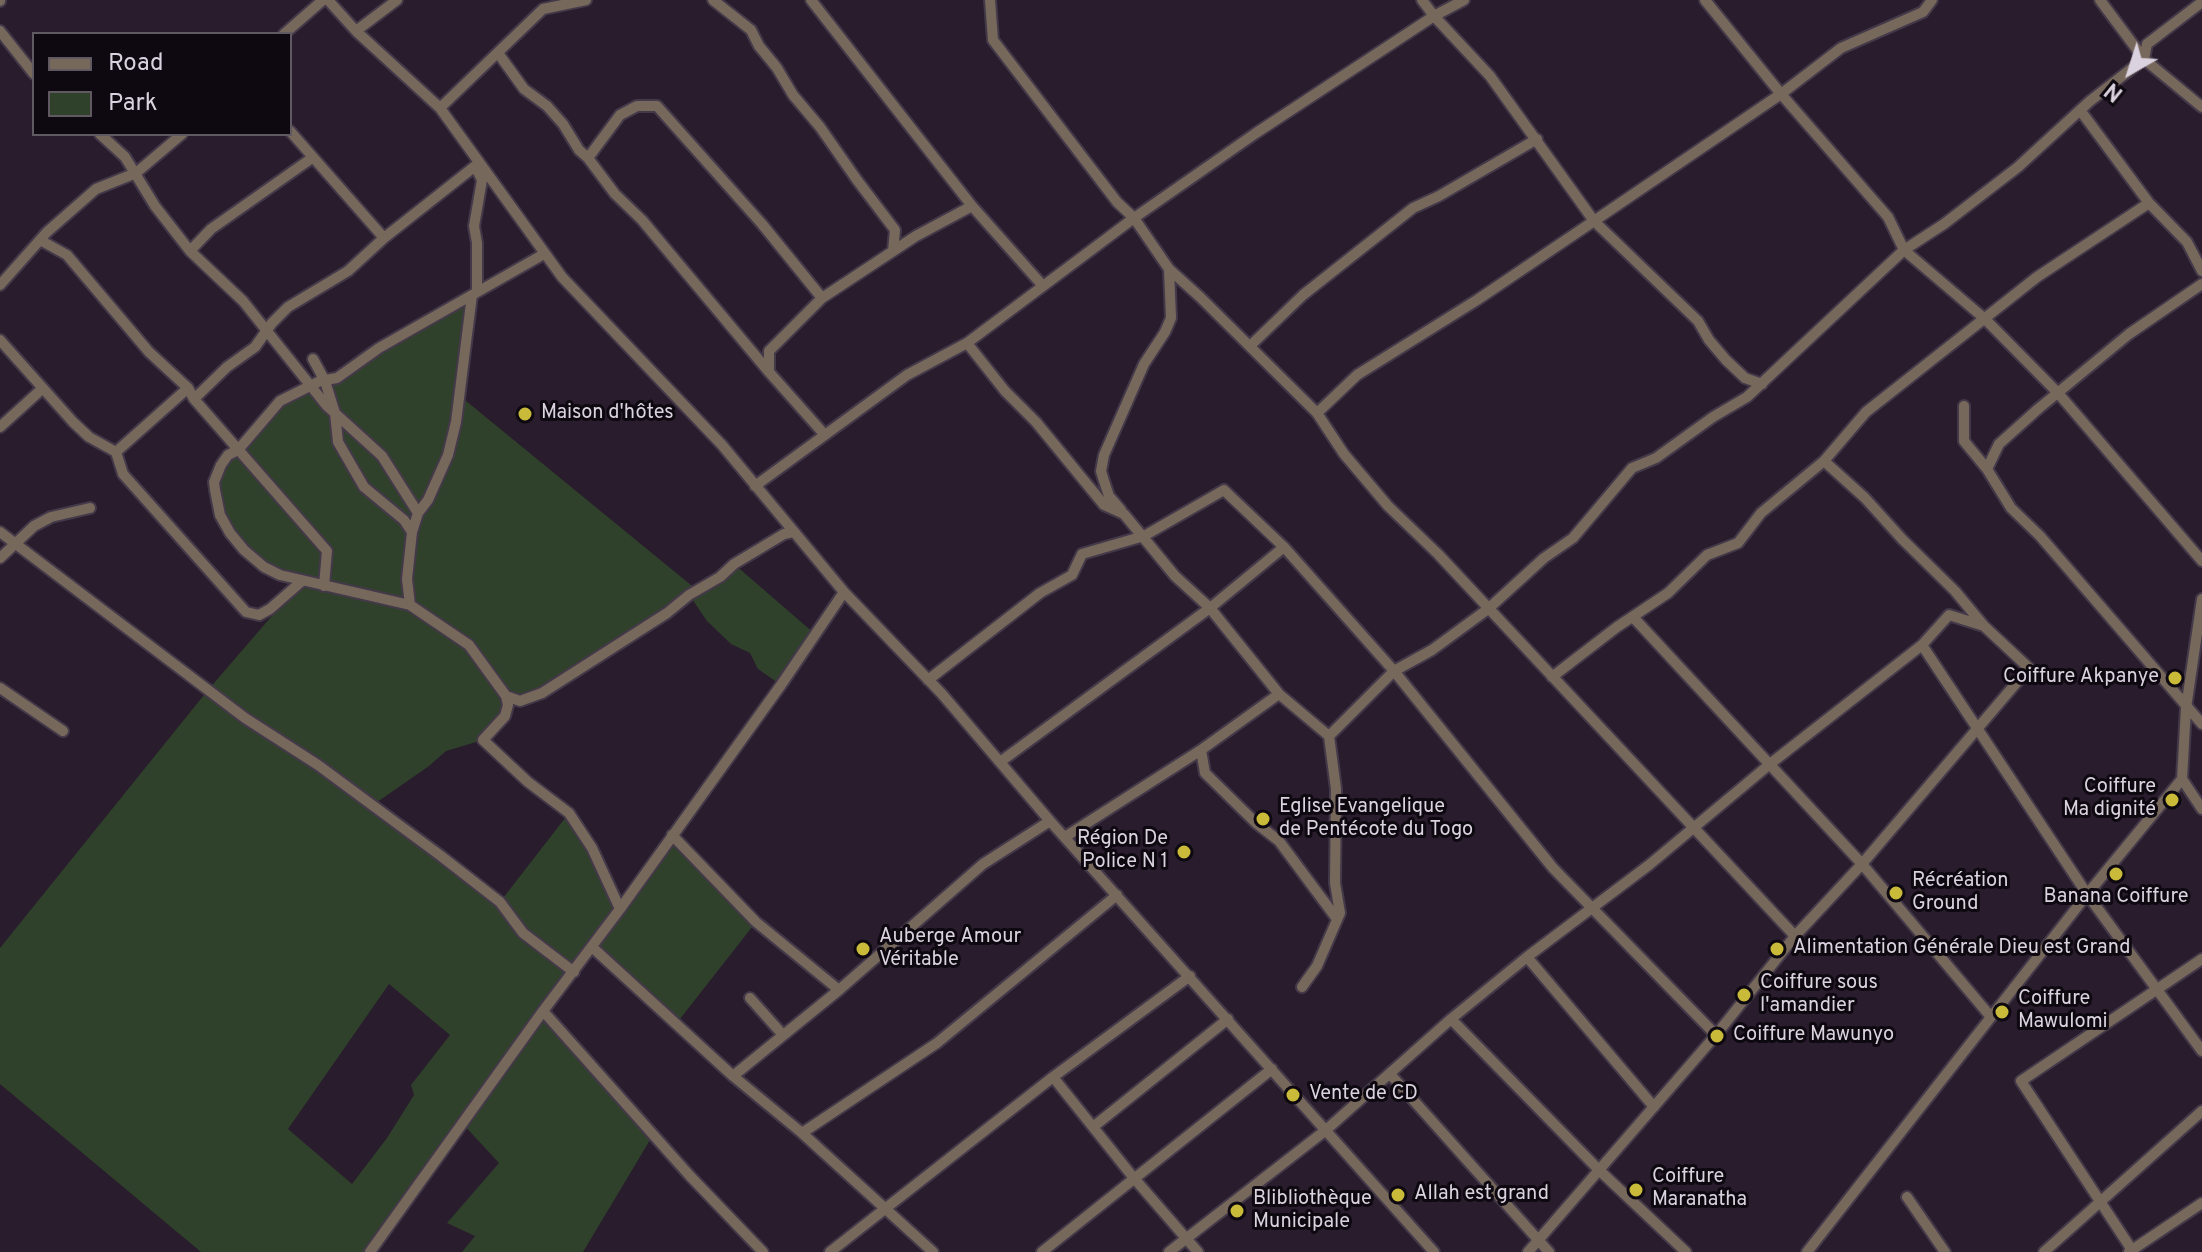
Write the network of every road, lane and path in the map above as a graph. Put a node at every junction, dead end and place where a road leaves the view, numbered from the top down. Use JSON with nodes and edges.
{"nodes":[{"id":1,"x":326,"y":0,"type":"edge"},
{"id":2,"x":397,"y":0,"type":"edge"},
{"id":3,"x":586,"y":0,"type":"edge"},
{"id":4,"x":713,"y":0,"type":"edge"},
{"id":5,"x":811,"y":0,"type":"edge"},
{"id":6,"x":990,"y":0,"type":"edge"},
{"id":7,"x":1422,"y":0,"type":"edge"},
{"id":8,"x":1464,"y":0,"type":"edge"},
{"id":9,"x":1932,"y":0,"type":"edge"},
{"id":10,"x":2100,"y":0,"type":"edge"},
{"id":11,"x":2196,"y":0,"type":"edge"},
{"id":12,"x":1709,"y":2,"type":"edge"},
{"id":13,"x":540,"y":4,"type":"edge"},
{"id":14,"x":1434,"y":16,"type":"junction"},
{"id":15,"x":0,"y":31,"type":"edge"},
{"id":16,"x":356,"y":31,"type":"junction"},
{"id":17,"x":286,"y":32,"type":"edge"},
{"id":18,"x":498,"y":53,"type":"junction"},
{"id":19,"x":2144,"y":59,"type":"junction"},
{"id":20,"x":32,"y":71,"type":"edge"},
{"id":21,"x":1781,"y":94,"type":"junction"},
{"id":22,"x":2202,"y":107,"type":"edge"},
{"id":23,"x":440,"y":108,"type":"junction"},
{"id":24,"x":2080,"y":110,"type":"junction"},
{"id":25,"x":292,"y":133,"type":"edge"},
{"id":26,"x":102,"y":136,"type":"edge"},
{"id":27,"x":180,"y":136,"type":"edge"},
{"id":28,"x":1537,"y":139,"type":"junction"},
{"id":29,"x":312,"y":158,"type":"junction"},
{"id":30,"x":588,"y":158,"type":"junction"},
{"id":31,"x":477,"y":164,"type":"junction"},
{"id":32,"x":136,"y":173,"type":"junction"},
{"id":33,"x":2149,"y":203,"type":"junction"},
{"id":34,"x":972,"y":206,"type":"junction"},
{"id":35,"x":1134,"y":218,"type":"junction"},
{"id":36,"x":1594,"y":221,"type":"junction"},
{"id":37,"x":384,"y":238,"type":"junction"},
{"id":38,"x":40,"y":240,"type":"junction"},
{"id":39,"x":1904,"y":250,"type":"junction"},
{"id":40,"x":190,"y":251,"type":"junction"},
{"id":41,"x":893,"y":251,"type":"junction"},
{"id":42,"x":544,"y":254,"type":"junction"},
{"id":43,"x":1169,"y":269,"type":"junction"},
{"id":44,"x":2202,"y":271,"type":"edge"},
{"id":45,"x":2202,"y":284,"type":"edge"},
{"id":46,"x":0,"y":285,"type":"edge"},
{"id":47,"x":1043,"y":286,"type":"junction"},
{"id":48,"x":474,"y":294,"type":"junction"},
{"id":49,"x":822,"y":298,"type":"junction"},
{"id":50,"x":1985,"y":319,"type":"junction"},
{"id":51,"x":266,"y":332,"type":"junction"},
{"id":52,"x":0,"y":340,"type":"edge"},
{"id":53,"x":967,"y":343,"type":"junction"},
{"id":54,"x":1250,"y":346,"type":"junction"},
{"id":55,"x":313,"y":359,"type":"dead end"},
{"id":56,"x":769,"y":372,"type":"junction"},
{"id":57,"x":325,"y":381,"type":"junction"},
{"id":58,"x":1762,"y":384,"type":"junction"},
{"id":59,"x":311,"y":386,"type":"junction"},
{"id":60,"x":43,"y":388,"type":"junction"},
{"id":61,"x":2058,"y":393,"type":"junction"},
{"id":62,"x":191,"y":394,"type":"junction"},
{"id":63,"x":1964,"y":406,"type":"dead end"},
{"id":64,"x":335,"y":413,"type":"junction"},
{"id":65,"x":1317,"y":413,"type":"junction"},
{"id":66,"x":0,"y":427,"type":"edge"},
{"id":67,"x":824,"y":434,"type":"junction"},
{"id":68,"x":238,"y":450,"type":"junction"},
{"id":69,"x":116,"y":452,"type":"junction"},
{"id":70,"x":1824,"y":461,"type":"junction"},
{"id":71,"x":1987,"y":469,"type":"junction"},
{"id":72,"x":755,"y":486,"type":"junction"},
{"id":73,"x":90,"y":508,"type":"dead end"},
{"id":74,"x":418,"y":513,"type":"junction"},
{"id":75,"x":1124,"y":514,"type":"junction"},
{"id":76,"x":0,"y":532,"type":"edge"},
{"id":77,"x":412,"y":532,"type":"junction"},
{"id":78,"x":793,"y":532,"type":"junction"},
{"id":79,"x":1144,"y":536,"type":"junction"},
{"id":80,"x":17,"y":545,"type":"junction"},
{"id":81,"x":1284,"y":547,"type":"junction"},
{"id":82,"x":0,"y":558,"type":"edge"},
{"id":83,"x":2202,"y":561,"type":"edge"},
{"id":84,"x":302,"y":581,"type":"junction"},
{"id":85,"x":324,"y":586,"type":"junction"},
{"id":86,"x":844,"y":592,"type":"junction"},
{"id":87,"x":2202,"y":599,"type":"edge"},
{"id":88,"x":410,"y":605,"type":"junction"},
{"id":89,"x":1210,"y":608,"type":"junction"},
{"id":90,"x":1488,"y":609,"type":"junction"},
{"id":91,"x":2201,"y":616,"type":"edge"},
{"id":92,"x":1633,"y":617,"type":"junction"},
{"id":93,"x":1984,"y":626,"type":"junction"},
{"id":94,"x":1922,"y":645,"type":"junction"},
{"id":95,"x":1394,"y":671,"type":"junction"},
{"id":96,"x":1552,"y":677,"type":"junction"},
{"id":97,"x":928,"y":680,"type":"junction"},
{"id":98,"x":0,"y":688,"type":"edge"},
{"id":99,"x":1279,"y":694,"type":"junction"},
{"id":100,"x":506,"y":696,"type":"junction"},
{"id":101,"x":2186,"y":708,"type":"junction"},
{"id":102,"x":2202,"y":724,"type":"edge"},
{"id":103,"x":63,"y":731,"type":"dead end"},
{"id":104,"x":1977,"y":731,"type":"junction"},
{"id":105,"x":1329,"y":736,"type":"junction"},
{"id":106,"x":1201,"y":750,"type":"junction"},
{"id":107,"x":1000,"y":762,"type":"junction"},
{"id":108,"x":1770,"y":764,"type":"junction"},
{"id":109,"x":2182,"y":779,"type":"junction"},
{"id":110,"x":2202,"y":809,"type":"edge"},
{"id":111,"x":1050,"y":821,"type":"junction"},
{"id":112,"x":1694,"y":827,"type":"junction"},
{"id":113,"x":672,"y":835,"type":"junction"},
{"id":114,"x":1065,"y":837,"type":"junction"},
{"id":115,"x":1862,"y":864,"type":"junction"},
{"id":116,"x":2087,"y":894,"type":"junction"},
{"id":117,"x":1117,"y":895,"type":"junction"},
{"id":118,"x":1594,"y":907,"type":"junction"},
{"id":119,"x":620,"y":909,"type":"junction"},
{"id":120,"x":1337,"y":919,"type":"junction"},
{"id":121,"x":1795,"y":936,"type":"junction"},
{"id":122,"x":592,"y":947,"type":"junction"},
{"id":123,"x":1527,"y":957,"type":"junction"},
{"id":124,"x":2202,"y":959,"type":"edge"},
{"id":125,"x":574,"y":972,"type":"junction"},
{"id":126,"x":1190,"y":976,"type":"junction"},
{"id":127,"x":1302,"y":987,"type":"dead end"},
{"id":128,"x":839,"y":990,"type":"junction"},
{"id":129,"x":2157,"y":991,"type":"junction"},
{"id":130,"x":750,"y":998,"type":"dead end"},
{"id":131,"x":543,"y":1011,"type":"junction"},
{"id":132,"x":1991,"y":1017,"type":"junction"},
{"id":133,"x":1228,"y":1019,"type":"junction"},
{"id":134,"x":1451,"y":1019,"type":"junction"},
{"id":135,"x":783,"y":1035,"type":"junction"},
{"id":136,"x":1716,"y":1035,"type":"junction"},
{"id":137,"x":2202,"y":1051,"type":"edge"},
{"id":138,"x":1272,"y":1069,"type":"junction"},
{"id":139,"x":1390,"y":1074,"type":"junction"},
{"id":140,"x":733,"y":1076,"type":"junction"},
{"id":141,"x":1053,"y":1077,"type":"junction"},
{"id":142,"x":1654,"y":1107,"type":"junction"},
{"id":143,"x":2202,"y":1111,"type":"edge"},
{"id":144,"x":1093,"y":1127,"type":"junction"},
{"id":145,"x":1326,"y":1130,"type":"junction"},
{"id":146,"x":802,"y":1133,"type":"junction"},
{"id":147,"x":1599,"y":1170,"type":"junction"},
{"id":148,"x":1133,"y":1177,"type":"junction"},
{"id":149,"x":1907,"y":1197,"type":"dead end"},
{"id":150,"x":2100,"y":1202,"type":"junction"},
{"id":151,"x":2202,"y":1203,"type":"edge"},
{"id":152,"x":884,"y":1207,"type":"junction"},
{"id":153,"x":1186,"y":1238,"type":"junction"},
{"id":154,"x":1538,"y":1241,"type":"junction"},
{"id":155,"x":2130,"y":1251,"type":"edge"},
{"id":156,"x":370,"y":1252,"type":"edge"},
{"id":157,"x":763,"y":1252,"type":"edge"},
{"id":158,"x":830,"y":1252,"type":"edge"},
{"id":159,"x":933,"y":1252,"type":"edge"},
{"id":160,"x":1042,"y":1252,"type":"edge"},
{"id":161,"x":1169,"y":1252,"type":"edge"},
{"id":162,"x":1198,"y":1252,"type":"edge"},
{"id":163,"x":1434,"y":1252,"type":"edge"},
{"id":164,"x":1528,"y":1252,"type":"edge"},
{"id":165,"x":1549,"y":1252,"type":"edge"},
{"id":166,"x":1686,"y":1252,"type":"edge"},
{"id":167,"x":1807,"y":1252,"type":"edge"},
{"id":168,"x":1945,"y":1252,"type":"edge"},
{"id":169,"x":2044,"y":1252,"type":"edge"}],
"edges":[{"from":1,"to":16,"type":"street"},
{"from":1,"to":17,"type":"street"},
{"from":2,"to":16,"type":"street"},
{"from":3,"to":13,"type":"street"},
{"from":4,"to":41,"type":"street"},
{"from":5,"to":34,"type":"street"},
{"from":6,"to":35,"type":"street"},
{"from":7,"to":14,"type":"street"},
{"from":8,"to":14,"type":"street"},
{"from":9,"to":21,"type":"street"},
{"from":10,"to":19,"type":"street"},
{"from":11,"to":19,"type":"street"},
{"from":12,"to":21,"type":"street"},
{"from":13,"to":18,"type":"street"},
{"from":14,"to":28,"type":"street"},
{"from":14,"to":35,"type":"street"},
{"from":15,"to":20,"type":"street"},
{"from":16,"to":23,"type":"street"},
{"from":18,"to":23,"type":"street"},
{"from":18,"to":30,"type":"street"},
{"from":19,"to":22,"type":"street"},
{"from":19,"to":24,"type":"street"},
{"from":21,"to":36,"type":"street"},
{"from":21,"to":39,"type":"street"},
{"from":23,"to":31,"type":"street"},
{"from":24,"to":33,"type":"street"},
{"from":24,"to":39,"type":"street"},
{"from":25,"to":29,"type":"street"},
{"from":26,"to":32,"type":"street"},
{"from":27,"to":32,"type":"street"},
{"from":28,"to":36,"type":"street"},
{"from":28,"to":54,"type":"street"},
{"from":29,"to":37,"type":"street"},
{"from":29,"to":40,"type":"street"},
{"from":30,"to":49,"type":"street"},
{"from":30,"to":56,"type":"street"},
{"from":31,"to":37,"type":"street"},
{"from":31,"to":42,"type":"street"},
{"from":31,"to":48,"type":"street"},
{"from":32,"to":38,"type":"street"},
{"from":32,"to":40,"type":"street"},
{"from":33,"to":44,"type":"street"},
{"from":33,"to":50,"type":"street"},
{"from":34,"to":41,"type":"street"},
{"from":34,"to":47,"type":"street"},
{"from":35,"to":43,"type":"street"},
{"from":35,"to":47,"type":"street"},
{"from":36,"to":58,"type":"street"},
{"from":36,"to":65,"type":"street"},
{"from":37,"to":51,"type":"street"},
{"from":38,"to":46,"type":"street"},
{"from":38,"to":62,"type":"street"},
{"from":39,"to":50,"type":"street"},
{"from":39,"to":58,"type":"street"},
{"from":40,"to":51,"type":"street"},
{"from":41,"to":49,"type":"street"},
{"from":42,"to":48,"type":"street"},
{"from":42,"to":72,"type":"street"},
{"from":43,"to":54,"type":"street"},
{"from":43,"to":75,"type":"street"},
{"from":45,"to":61,"type":"street"},
{"from":47,"to":53,"type":"street"},
{"from":48,"to":57,"type":"street"},
{"from":48,"to":74,"type":"street"},
{"from":49,"to":56,"type":"street"},
{"from":50,"to":61,"type":"street"},
{"from":50,"to":70,"type":"street"},
{"from":51,"to":59,"type":"street"},
{"from":51,"to":62,"type":"street"},
{"from":52,"to":60,"type":"street"},
{"from":53,"to":67,"type":"street"},
{"from":53,"to":75,"type":"street"},
{"from":54,"to":65,"type":"street"},
{"from":55,"to":57,"type":"street"},
{"from":56,"to":67,"type":"street"},
{"from":57,"to":59,"type":"street"},
{"from":57,"to":64,"type":"street"},
{"from":58,"to":90,"type":"street"},
{"from":59,"to":64,"type":"street"},
{"from":59,"to":68,"type":"street"},
{"from":60,"to":66,"type":"street"},
{"from":60,"to":69,"type":"street"},
{"from":61,"to":71,"type":"street"},
{"from":61,"to":83,"type":"street"},
{"from":62,"to":68,"type":"street"},
{"from":62,"to":69,"type":"street"},
{"from":63,"to":71,"type":"street"},
{"from":64,"to":74,"type":"street"},
{"from":64,"to":77,"type":"street"},
{"from":65,"to":90,"type":"street"},
{"from":67,"to":72,"type":"street"},
{"from":68,"to":84,"type":"street"},
{"from":68,"to":85,"type":"street"},
{"from":69,"to":84,"type":"street"},
{"from":70,"to":92,"type":"street"},
{"from":70,"to":93,"type":"street"},
{"from":71,"to":101,"type":"street"},
{"from":72,"to":78,"type":"street"},
{"from":73,"to":80,"type":"street"},
{"from":74,"to":77,"type":"street"},
{"from":75,"to":79,"type":"street"},
{"from":76,"to":80,"type":"street"},
{"from":77,"to":88,"type":"street"},
{"from":78,"to":86,"type":"street"},
{"from":78,"to":100,"type":"street"},
{"from":79,"to":81,"type":"street"},
{"from":79,"to":89,"type":"street"},
{"from":79,"to":97,"type":"street"},
{"from":80,"to":82,"type":"street"},
{"from":80,"to":125,"type":"street"},
{"from":81,"to":89,"type":"street"},
{"from":81,"to":95,"type":"street"},
{"from":84,"to":85,"type":"street"},
{"from":85,"to":88,"type":"street"},
{"from":86,"to":97,"type":"street"},
{"from":86,"to":113,"type":"street"},
{"from":87,"to":91,"type":"street"},
{"from":88,"to":100,"type":"street"},
{"from":89,"to":99,"type":"street"},
{"from":89,"to":107,"type":"street"},
{"from":90,"to":95,"type":"street"},
{"from":90,"to":96,"type":"street"},
{"from":91,"to":101,"type":"street"},
{"from":92,"to":96,"type":"street"},
{"from":92,"to":108,"type":"street"},
{"from":93,"to":94,"type":"street"},
{"from":93,"to":104,"type":"street"},
{"from":94,"to":104,"type":"street"},
{"from":94,"to":108,"type":"street"},
{"from":95,"to":105,"type":"street"},
{"from":95,"to":118,"type":"street"},
{"from":96,"to":112,"type":"street"},
{"from":97,"to":107,"type":"street"},
{"from":98,"to":103,"type":"street"},
{"from":99,"to":105,"type":"street"},
{"from":99,"to":106,"type":"street"},
{"from":100,"to":119,"type":"street"},
{"from":101,"to":102,"type":"street"},
{"from":101,"to":109,"type":"street"},
{"from":104,"to":115,"type":"street"},
{"from":104,"to":116,"type":"street"},
{"from":105,"to":120,"type":"street"},
{"from":106,"to":114,"type":"street"},
{"from":106,"to":120,"type":"street"},
{"from":107,"to":111,"type":"street"},
{"from":108,"to":112,"type":"street"},
{"from":108,"to":115,"type":"street"},
{"from":109,"to":110,"type":"street"},
{"from":109,"to":116,"type":"street"},
{"from":111,"to":114,"type":"street"},
{"from":111,"to":128,"type":"street"},
{"from":112,"to":118,"type":"street"},
{"from":112,"to":121,"type":"street"},
{"from":113,"to":119,"type":"street"},
{"from":113,"to":128,"type":"street"},
{"from":114,"to":117,"type":"street"},
{"from":115,"to":121,"type":"street"},
{"from":115,"to":132,"type":"street"},
{"from":116,"to":129,"type":"street"},
{"from":116,"to":132,"type":"street"},
{"from":117,"to":126,"type":"street"},
{"from":117,"to":146,"type":"street"},
{"from":118,"to":123,"type":"street"},
{"from":118,"to":136,"type":"street"},
{"from":119,"to":122,"type":"street"},
{"from":120,"to":127,"type":"street"},
{"from":121,"to":136,"type":"street"},
{"from":122,"to":125,"type":"street"},
{"from":122,"to":140,"type":"street"},
{"from":123,"to":134,"type":"street"},
{"from":123,"to":142,"type":"street"},
{"from":124,"to":129,"type":"street"},
{"from":125,"to":131,"type":"street"},
{"from":126,"to":133,"type":"street"},
{"from":126,"to":141,"type":"street"},
{"from":128,"to":135,"type":"street"},
{"from":129,"to":137,"type":"street"},
{"from":129,"to":150,"type":"street"},
{"from":130,"to":135,"type":"street"},
{"from":131,"to":156,"type":"street"},
{"from":131,"to":157,"type":"street"},
{"from":132,"to":167,"type":"street"},
{"from":133,"to":138,"type":"street"},
{"from":133,"to":144,"type":"street"},
{"from":134,"to":139,"type":"street"},
{"from":134,"to":147,"type":"street"},
{"from":135,"to":140,"type":"street"},
{"from":136,"to":142,"type":"street"},
{"from":138,"to":145,"type":"street"},
{"from":138,"to":148,"type":"street"},
{"from":139,"to":145,"type":"street"},
{"from":139,"to":154,"type":"street"},
{"from":140,"to":146,"type":"street"},
{"from":141,"to":144,"type":"street"},
{"from":141,"to":152,"type":"street"},
{"from":142,"to":147,"type":"street"},
{"from":143,"to":150,"type":"street"},
{"from":144,"to":148,"type":"street"},
{"from":145,"to":153,"type":"street"},
{"from":145,"to":163,"type":"street"},
{"from":146,"to":152,"type":"street"},
{"from":147,"to":154,"type":"street"},
{"from":147,"to":166,"type":"street"},
{"from":148,"to":153,"type":"street"},
{"from":148,"to":160,"type":"street"},
{"from":149,"to":168,"type":"street"},
{"from":150,"to":155,"type":"street"},
{"from":150,"to":169,"type":"street"},
{"from":151,"to":155,"type":"street"},
{"from":152,"to":158,"type":"street"},
{"from":152,"to":159,"type":"street"},
{"from":153,"to":161,"type":"street"},
{"from":153,"to":162,"type":"street"},
{"from":154,"to":164,"type":"street"},
{"from":154,"to":165,"type":"street"}]}
